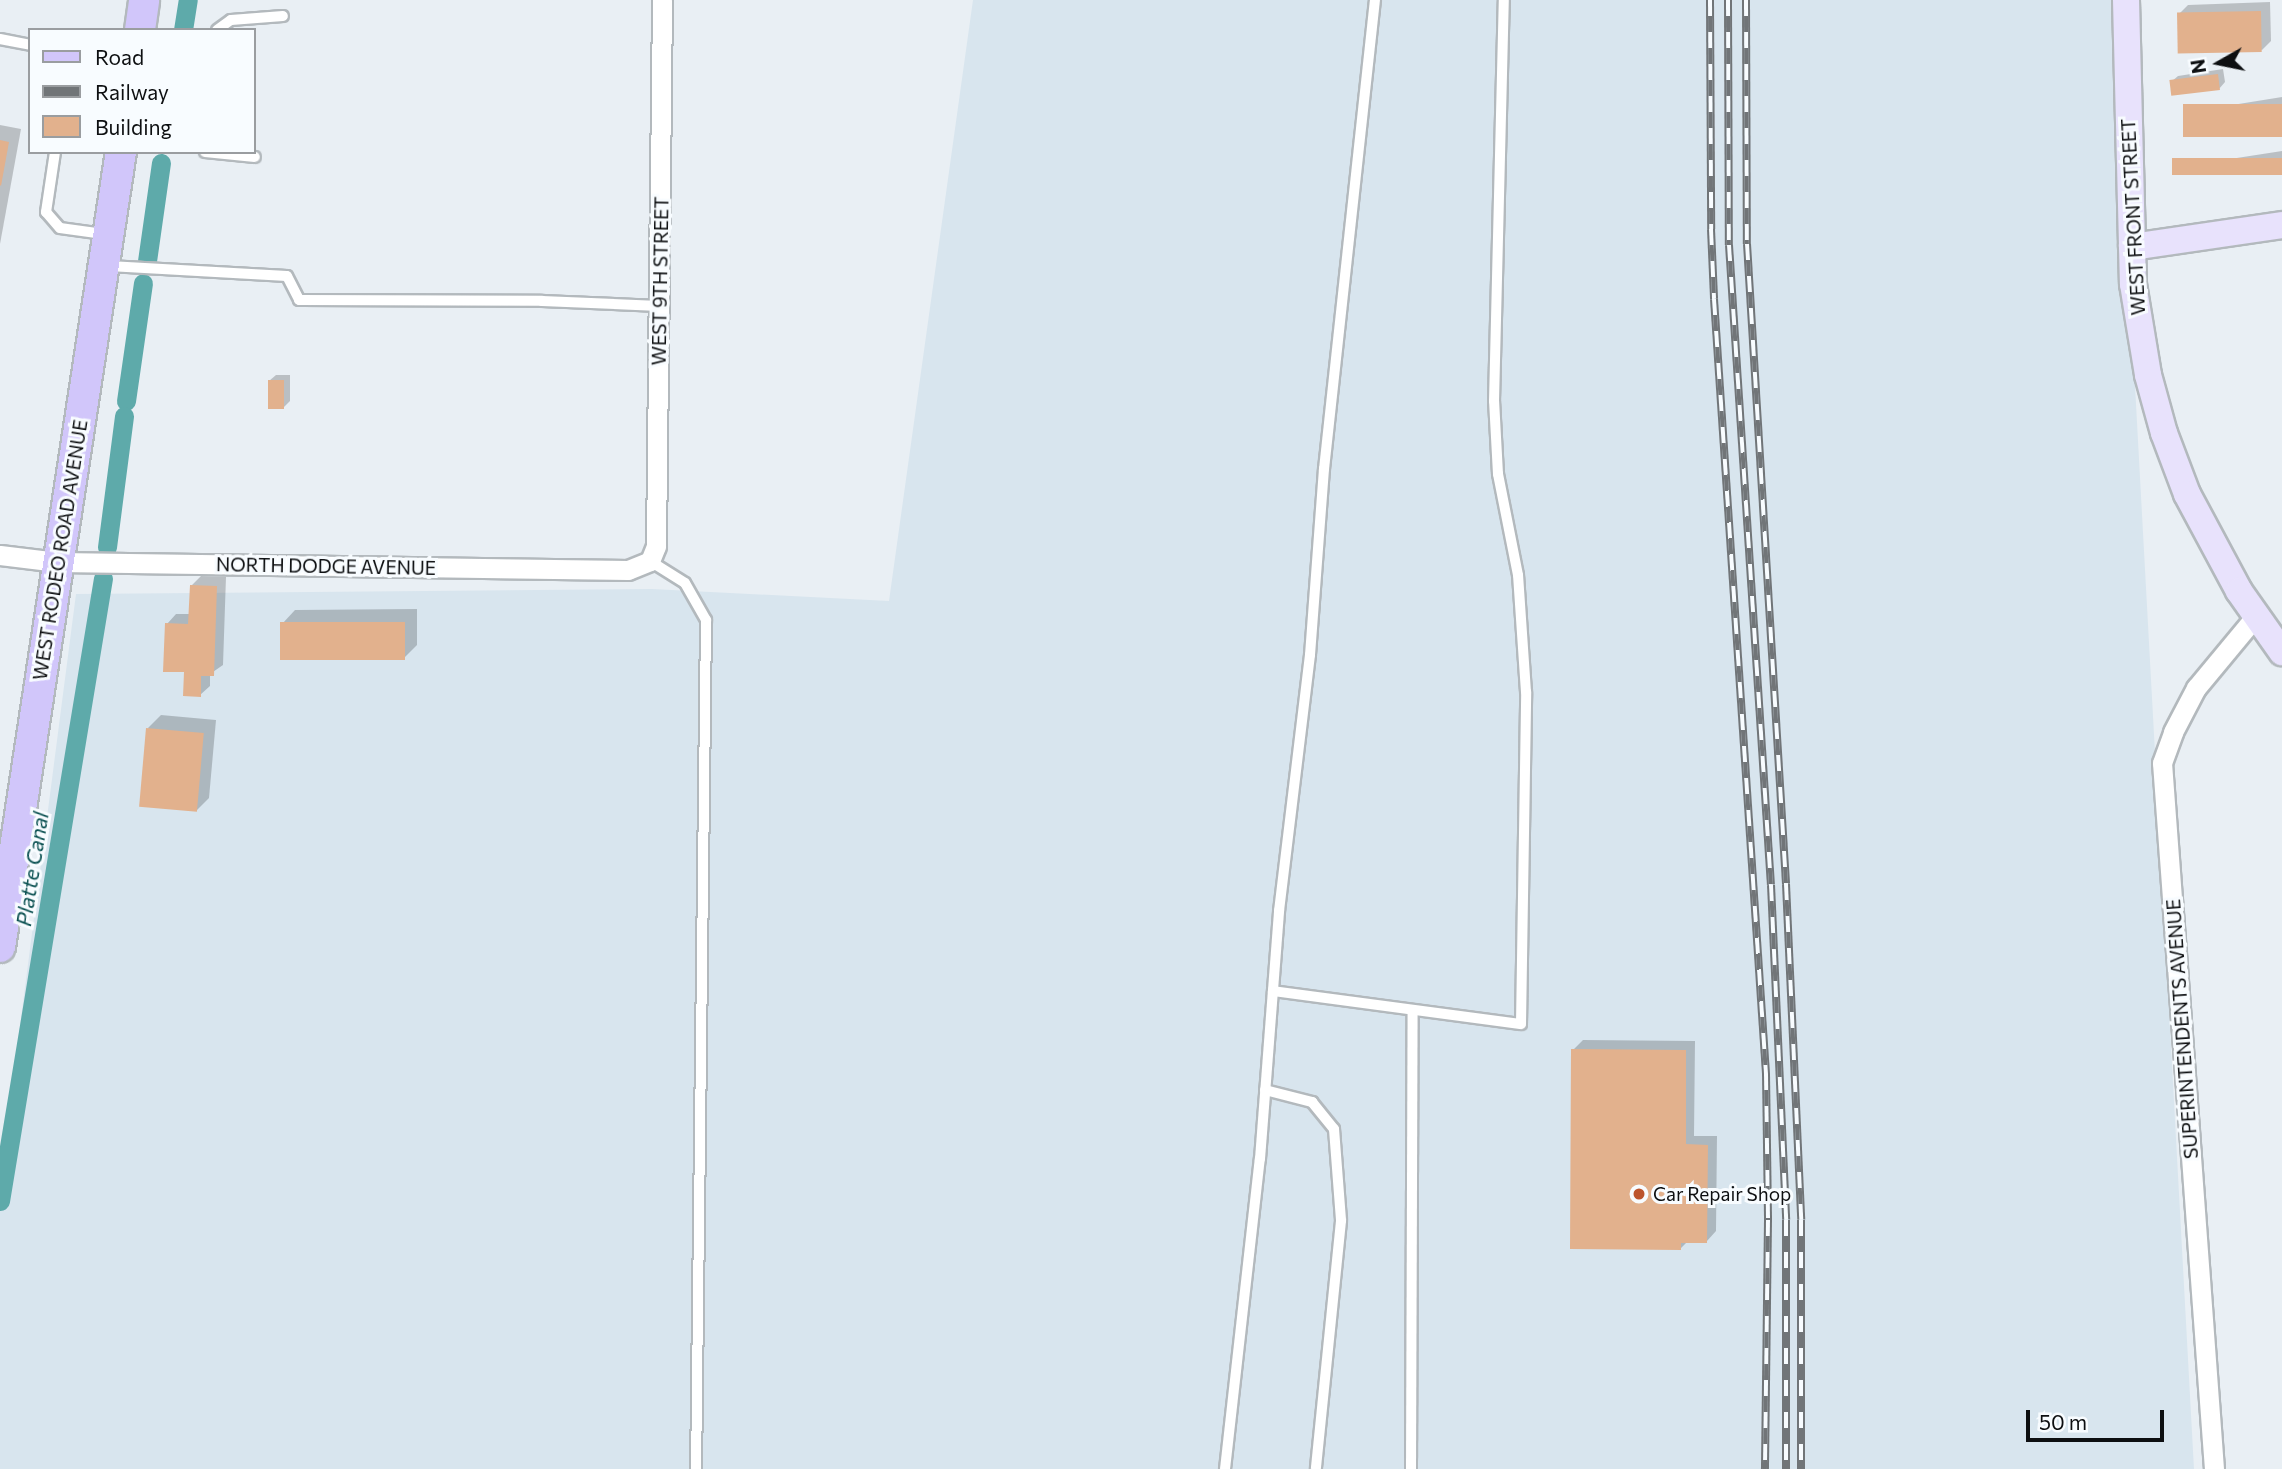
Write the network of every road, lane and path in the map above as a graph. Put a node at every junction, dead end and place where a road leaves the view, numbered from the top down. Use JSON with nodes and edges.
{"nodes":[{"id":1,"x":144,"y":0,"type":"edge"},
{"id":2,"x":662,"y":0,"type":"edge"},
{"id":3,"x":1376,"y":0,"type":"edge"},
{"id":4,"x":1504,"y":0,"type":"edge"},
{"id":5,"x":2126,"y":0,"type":"edge"},
{"id":6,"x":282,"y":16,"type":"dead end"},
{"id":7,"x":139,"y":28,"type":"edge"},
{"id":8,"x":220,"y":28,"type":"edge"},
{"id":9,"x":0,"y":39,"type":"edge"},
{"id":10,"x":28,"y":45,"type":"edge"},
{"id":11,"x":55,"y":154,"type":"edge"},
{"id":12,"x":121,"y":154,"type":"edge"},
{"id":13,"x":225,"y":154,"type":"edge"},
{"id":14,"x":255,"y":157,"type":"dead end"},
{"id":15,"x":2282,"y":225,"type":"edge"},
{"id":16,"x":108,"y":234,"type":"junction"},
{"id":17,"x":2132,"y":247,"type":"junction"},
{"id":18,"x":103,"y":266,"type":"junction"},
{"id":19,"x":660,"y":306,"type":"junction"},
{"id":20,"x":0,"y":555,"type":"edge"},
{"id":21,"x":650,"y":561,"type":"junction"},
{"id":22,"x":58,"y":562,"type":"junction"},
{"id":23,"x":2255,"y":617,"type":"junction"},
{"id":24,"x":2282,"y":652,"type":"edge"},
{"id":25,"x":0,"y":947,"type":"edge"},
{"id":26,"x":1273,"y":991,"type":"junction"},
{"id":27,"x":1413,"y":1010,"type":"junction"},
{"id":28,"x":1265,"y":1090,"type":"junction"},
{"id":29,"x":696,"y":1469,"type":"edge"},
{"id":30,"x":1225,"y":1469,"type":"edge"},
{"id":31,"x":1316,"y":1469,"type":"edge"},
{"id":32,"x":1411,"y":1469,"type":"edge"},
{"id":33,"x":2214,"y":1469,"type":"edge"}],
"edges":[{"from":1,"to":7,"type":"main road"},
{"from":2,"to":19,"type":"street","name":"WEST 9TH STREET"},
{"from":3,"to":26,"type":"lane"},
{"from":4,"to":27,"type":"lane"},
{"from":5,"to":17,"type":"street","name":"WEST FRONT STREET"},
{"from":6,"to":8,"type":"lane"},
{"from":9,"to":10,"type":"lane"},
{"from":11,"to":16,"type":"lane"},
{"from":12,"to":16,"type":"main road","name":"WEST RODEO ROAD AVENUE"},
{"from":13,"to":14,"type":"lane"},
{"from":15,"to":17,"type":"street"},
{"from":16,"to":18,"type":"main road","name":"WEST RODEO ROAD AVENUE"},
{"from":17,"to":23,"type":"street","name":"WEST FRONT STREET"},
{"from":18,"to":19,"type":"lane"},
{"from":18,"to":22,"type":"main road","name":"WEST RODEO ROAD AVENUE"},
{"from":19,"to":21,"type":"street","name":"WEST 9TH STREET"},
{"from":20,"to":22,"type":"street","name":"NORTH DODGE AVENUE"},
{"from":21,"to":22,"type":"street","name":"NORTH DODGE AVENUE"},
{"from":21,"to":29,"type":"lane"},
{"from":22,"to":25,"type":"main road","name":"WEST RODEO ROAD AVENUE"},
{"from":23,"to":24,"type":"street","name":"WEST FRONT STREET"},
{"from":23,"to":33,"type":"street","name":"SUPERINTENDENTS AVENUE"},
{"from":26,"to":27,"type":"lane"},
{"from":26,"to":28,"type":"lane"},
{"from":27,"to":32,"type":"lane"},
{"from":28,"to":30,"type":"lane"},
{"from":28,"to":31,"type":"lane"}]}
